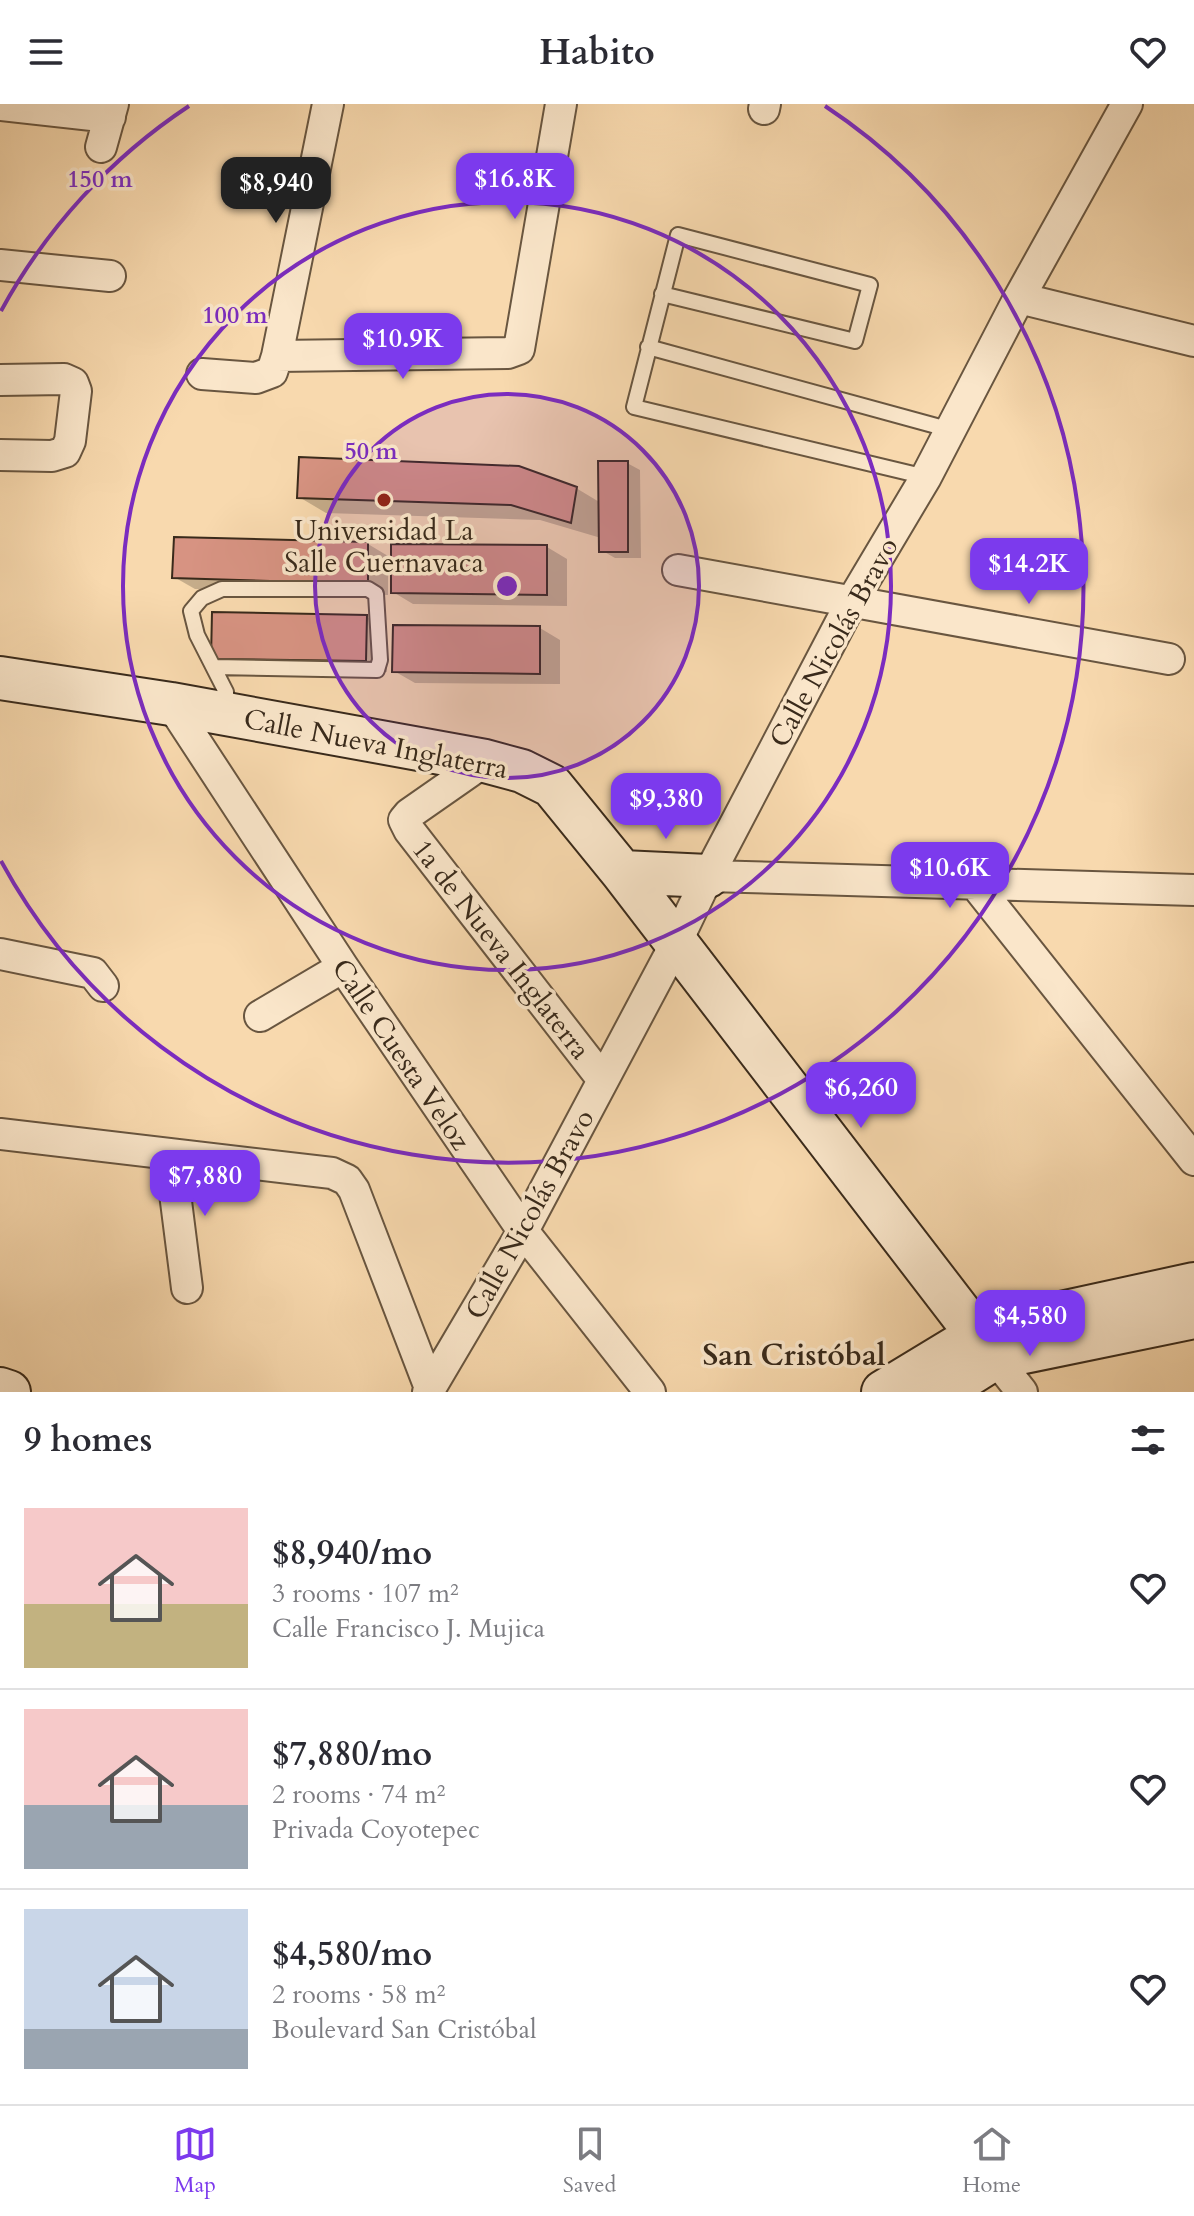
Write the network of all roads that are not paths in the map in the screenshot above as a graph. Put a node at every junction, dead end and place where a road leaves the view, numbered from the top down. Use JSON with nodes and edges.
{"nodes":[{"id":1,"x":328,"y":104,"type":"edge"},
{"id":2,"x":561,"y":104,"type":"edge"},
{"id":3,"x":1127,"y":104,"type":"edge"},
{"id":4,"x":0,"y":105,"type":"edge"},
{"id":5,"x":111,"y":111,"type":"edge"},
{"id":6,"x":101,"y":147,"type":"dead end"},
{"id":7,"x":0,"y":265,"type":"edge"},
{"id":8,"x":110,"y":276,"type":"dead end"},
{"id":9,"x":662,"y":294,"type":"junction"},
{"id":10,"x":1019,"y":298,"type":"junction"},
{"id":11,"x":1194,"y":341,"type":"edge"},
{"id":12,"x":648,"y":347,"type":"junction"},
{"id":13,"x":277,"y":356,"type":"junction"},
{"id":14,"x":202,"y":374,"type":"dead end"},
{"id":15,"x":0,"y":380,"type":"edge"},
{"id":16,"x":952,"y":430,"type":"junction"},
{"id":17,"x":0,"y":455,"type":"edge"},
{"id":18,"x":926,"y":477,"type":"junction"},
{"id":19,"x":678,"y":570,"type":"dead end"},
{"id":20,"x":851,"y":603,"type":"junction"},
{"id":21,"x":1169,"y":659,"type":"dead end"},
{"id":22,"x":214,"y":667,"type":"junction"},
{"id":23,"x":0,"y":678,"type":"edge"},
{"id":24,"x":171,"y":704,"type":"junction"},
{"id":25,"x":227,"y":714,"type":"junction"},
{"id":26,"x":485,"y":761,"type":"junction"},
{"id":27,"x":622,"y":872,"type":"junction"},
{"id":28,"x":708,"y":876,"type":"junction"},
{"id":29,"x":975,"y":884,"type":"junction"},
{"id":30,"x":1194,"y":890,"type":"edge"},
{"id":31,"x":676,"y":943,"type":"junction"},
{"id":32,"x":0,"y":954,"type":"edge"},
{"id":33,"x":343,"y":967,"type":"junction"},
{"id":34,"x":103,"y":986,"type":"dead end"},
{"id":35,"x":260,"y":1016,"type":"dead end"},
{"id":36,"x":603,"y":1080,"type":"junction"},
{"id":37,"x":0,"y":1134,"type":"edge"},
{"id":38,"x":170,"y":1154,"type":"junction"},
{"id":39,"x":1194,"y":1160,"type":"edge"},
{"id":40,"x":523,"y":1231,"type":"junction"},
{"id":41,"x":1194,"y":1284,"type":"edge"},
{"id":42,"x":187,"y":1288,"type":"dead end"},
{"id":43,"x":1194,"y":1317,"type":"edge"},
{"id":44,"x":986,"y":1346,"type":"junction"},
{"id":45,"x":0,"y":1389,"type":"edge"},
{"id":46,"x":429,"y":1390,"type":"edge"},
{"id":47,"x":9,"y":1392,"type":"edge"},
{"id":48,"x":650,"y":1392,"type":"edge"},
{"id":49,"x":883,"y":1392,"type":"edge"},
{"id":50,"x":941,"y":1392,"type":"edge"},
{"id":51,"x":1022,"y":1392,"type":"edge"}],
"edges":[{"from":1,"to":13,"type":"street"},
{"from":2,"to":13,"type":"street"},
{"from":3,"to":10,"type":"street","name":"Calle Nicolás Bravo"},
{"from":4,"to":5,"type":"street"},
{"from":5,"to":6,"type":"street"},
{"from":7,"to":8,"type":"street"},
{"from":9,"to":9,"type":"lane"},
{"from":9,"to":12,"type":"lane"},
{"from":10,"to":11,"type":"street"},
{"from":10,"to":16,"type":"street","name":"Calle Nicolás Bravo"},
{"from":12,"to":16,"type":"lane"},
{"from":12,"to":18,"type":"lane"},
{"from":13,"to":14,"type":"street"},
{"from":15,"to":17,"type":"street"},
{"from":16,"to":18,"type":"street","name":"Calle Nicolás Bravo"},
{"from":18,"to":20,"type":"street","name":"Calle Nicolás Bravo"},
{"from":19,"to":20,"type":"street"},
{"from":20,"to":21,"type":"street"},
{"from":20,"to":28,"type":"street","name":"Calle Nicolás Bravo"},
{"from":22,"to":22,"type":"lane"},
{"from":22,"to":25,"type":"lane"},
{"from":23,"to":24,"type":"street","name":"Calle Nueva Inglaterra"},
{"from":24,"to":25,"type":"street","name":"Calle Nueva Inglaterra"},
{"from":24,"to":33,"type":"street","name":"Calle Cuesta Veloz"},
{"from":25,"to":26,"type":"street","name":"Calle Nueva Inglaterra"},
{"from":26,"to":27,"type":"street","name":"Calle Nueva Inglaterra"},
{"from":26,"to":36,"type":"street","name":"1a de Nueva Inglaterra"},
{"from":27,"to":28,"type":"street"},
{"from":27,"to":31,"type":"street","name":"Calle Nueva Inglaterra"},
{"from":28,"to":29,"type":"street"},
{"from":28,"to":31,"type":"street","name":"Calle Nicolás Bravo"},
{"from":29,"to":30,"type":"street"},
{"from":29,"to":39,"type":"street"},
{"from":31,"to":36,"type":"street","name":"Calle Nicolás Bravo"},
{"from":31,"to":44,"type":"street","name":"Calle Nueva Inglaterra"},
{"from":32,"to":34,"type":"street"},
{"from":33,"to":35,"type":"street"},
{"from":33,"to":40,"type":"street","name":"Calle Cuesta Veloz"},
{"from":36,"to":40,"type":"street","name":"Calle Nicolás Bravo"},
{"from":37,"to":38,"type":"street"},
{"from":38,"to":42,"type":"street"},
{"from":38,"to":46,"type":"street"},
{"from":40,"to":46,"type":"street","name":"Calle Nicolás Bravo"},
{"from":40,"to":48,"type":"street","name":"Calle Cuesta Veloz"},
{"from":41,"to":44,"type":"street"},
{"from":43,"to":44,"type":"street"},
{"from":44,"to":49,"type":"street"},
{"from":44,"to":50,"type":"street"},
{"from":44,"to":51,"type":"street"},
{"from":45,"to":47,"type":"street"}]}
